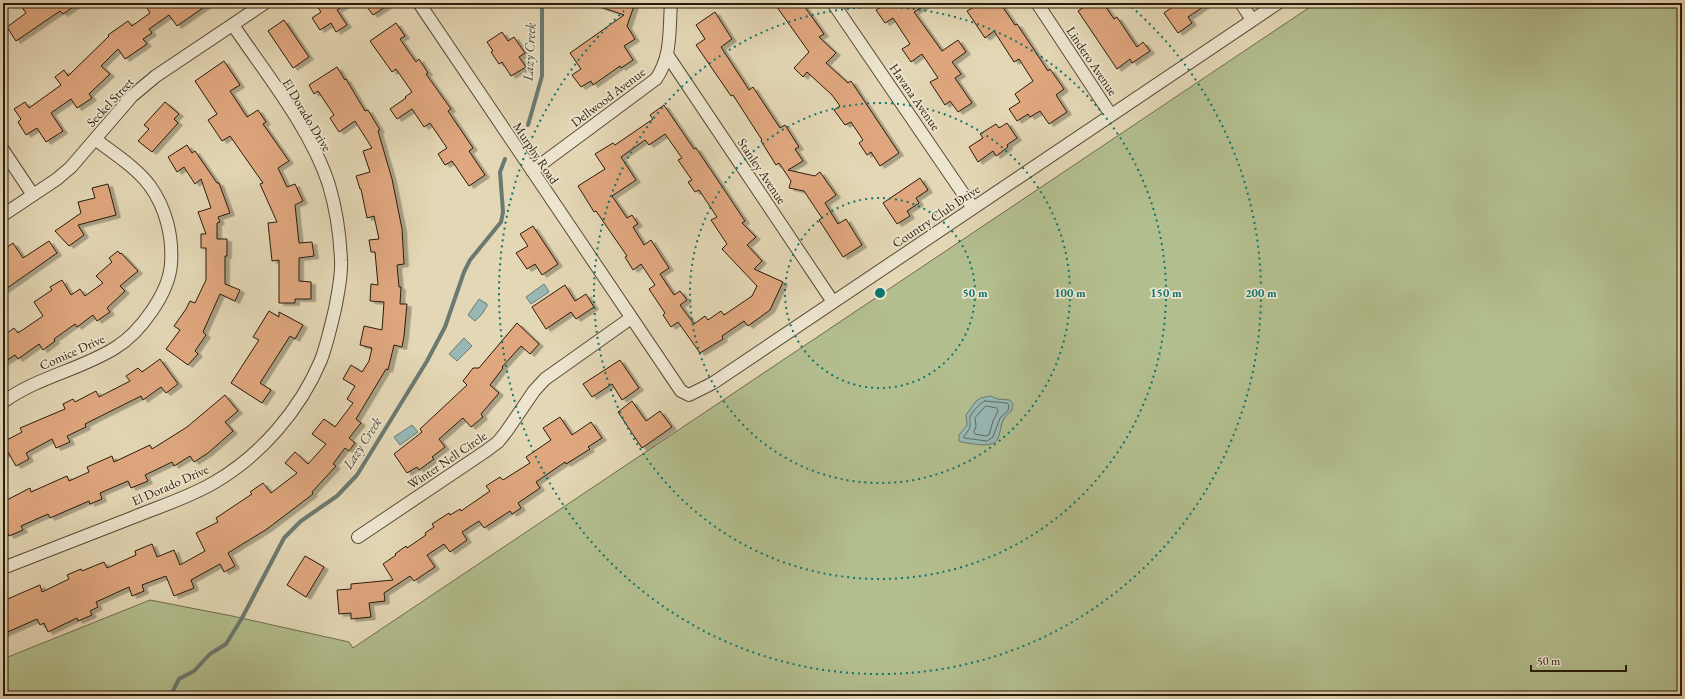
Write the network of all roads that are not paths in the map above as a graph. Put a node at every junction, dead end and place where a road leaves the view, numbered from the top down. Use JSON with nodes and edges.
{"nodes":[{"id":1,"x":265,"y":3,"type":"edge"},
{"id":2,"x":419,"y":3,"type":"edge"},
{"id":3,"x":671,"y":3,"type":"edge"},
{"id":4,"x":833,"y":3,"type":"edge"},
{"id":5,"x":1037,"y":3,"type":"edge"},
{"id":6,"x":1241,"y":3,"type":"edge"},
{"id":7,"x":1278,"y":3,"type":"edge"},
{"id":8,"x":1252,"y":20,"type":"junction"},
{"id":9,"x":233,"y":25,"type":"junction"},
{"id":10,"x":668,"y":56,"type":"junction"},
{"id":11,"x":1111,"y":114,"type":"junction"},
{"id":12,"x":95,"y":139,"type":"junction"},
{"id":13,"x":3,"y":150,"type":"edge"},
{"id":14,"x":532,"y":171,"type":"junction"},
{"id":15,"x":33,"y":195,"type":"junction"},
{"id":16,"x":974,"y":208,"type":"junction"},
{"id":17,"x":3,"y":215,"type":"edge"},
{"id":18,"x":833,"y":302,"type":"junction"},
{"id":19,"x":631,"y":318,"type":"junction"},
{"id":20,"x":3,"y":402,"type":"edge"},
{"id":21,"x":358,"y":537,"type":"dead end"},
{"id":22,"x":3,"y":568,"type":"edge"}],
"edges":[{"from":1,"to":9,"type":"street","name":"Seckel Street"},
{"from":2,"to":14,"type":"street","name":"Murphy Road"},
{"from":3,"to":10,"type":"street","name":"Dellwood Avenue"},
{"from":4,"to":16,"type":"street","name":"Havana Avenue"},
{"from":5,"to":11,"type":"street","name":"Lindero Avenue"},
{"from":6,"to":8,"type":"street"},
{"from":7,"to":8,"type":"street","name":"Country Club Drive"},
{"from":8,"to":11,"type":"street","name":"Country Club Drive"},
{"from":9,"to":12,"type":"street","name":"Seckel Street"},
{"from":9,"to":22,"type":"street","name":"El Dorado Drive"},
{"from":10,"to":14,"type":"street","name":"Dellwood Avenue"},
{"from":10,"to":18,"type":"street","name":"Stanley Avenue"},
{"from":11,"to":16,"type":"street","name":"Country Club Drive"},
{"from":12,"to":15,"type":"street","name":"Seckel Street"},
{"from":12,"to":20,"type":"street","name":"Comice Drive"},
{"from":13,"to":15,"type":"street"},
{"from":14,"to":19,"type":"street","name":"Murphy Road"},
{"from":15,"to":17,"type":"street","name":"Seckel Street"},
{"from":16,"to":18,"type":"street","name":"Country Club Drive"},
{"from":18,"to":19,"type":"street","name":"Country Club Drive"},
{"from":19,"to":21,"type":"street","name":"Winter Nell Circle"}]}
